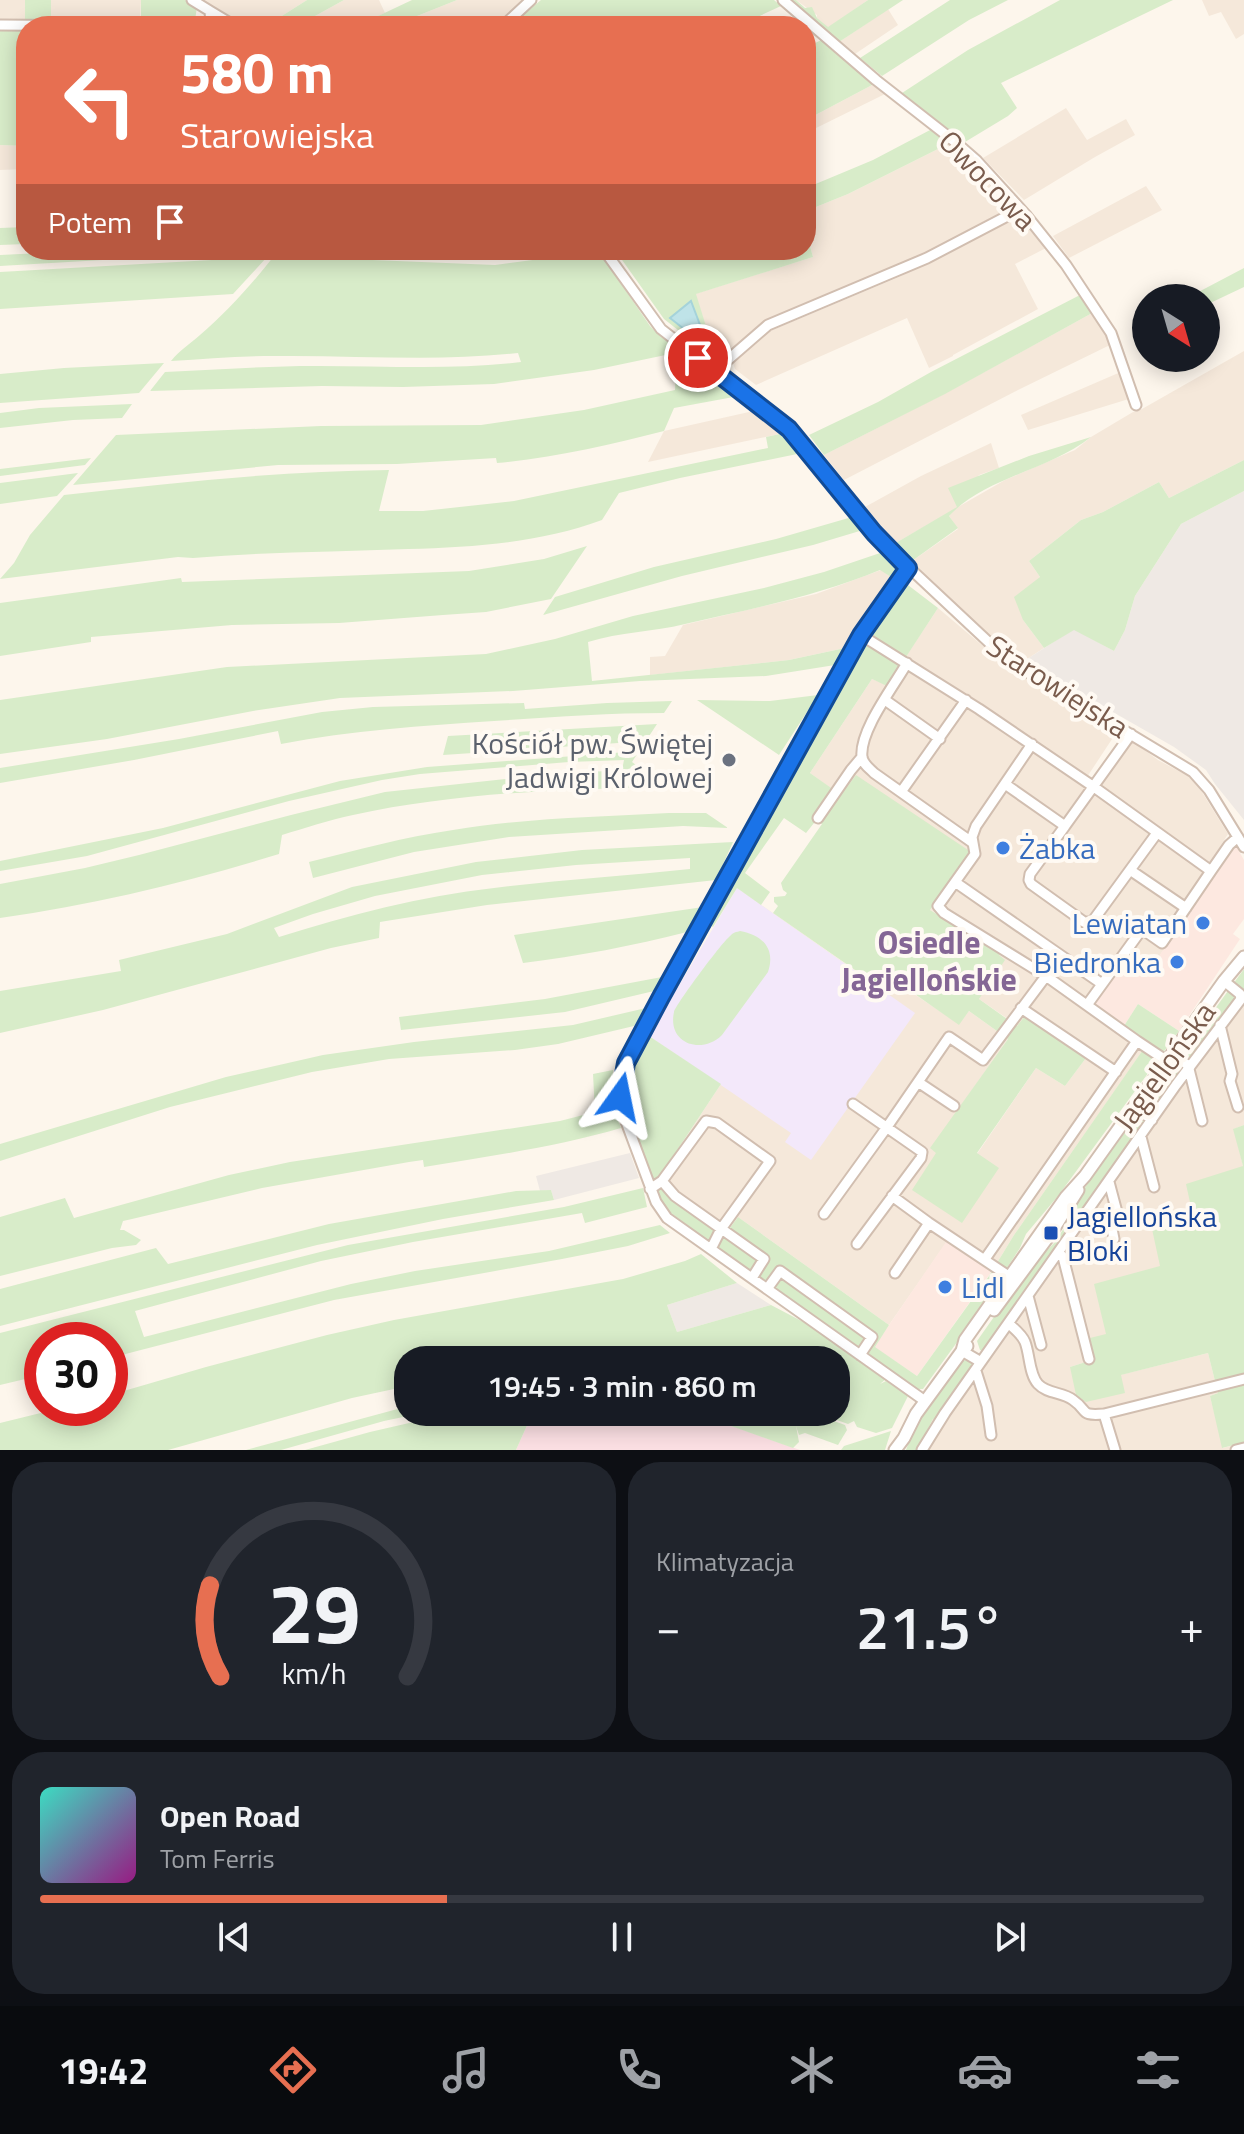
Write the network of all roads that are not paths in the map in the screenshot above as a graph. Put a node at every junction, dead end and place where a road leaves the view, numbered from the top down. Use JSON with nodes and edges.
{"nodes":[{"id":1,"x":192,"y":0,"type":"edge"},
{"id":2,"x":531,"y":0,"type":"edge"},
{"id":3,"x":783,"y":0,"type":"edge"},
{"id":4,"x":210,"y":11,"type":"junction"},
{"id":5,"x":210,"y":16,"type":"edge"},
{"id":6,"x":218,"y":16,"type":"edge"},
{"id":7,"x":514,"y":16,"type":"edge"},
{"id":8,"x":802,"y":16,"type":"edge"},
{"id":9,"x":816,"y":28,"type":"edge"},
{"id":10,"x":1019,"y":210,"type":"junction"},
{"id":11,"x":611,"y":260,"type":"edge"},
{"id":12,"x":715,"y":371,"type":"junction"},
{"id":13,"x":1136,"y":405,"type":"dead end"},
{"id":14,"x":908,"y":568,"type":"junction"},
{"id":15,"x":861,"y":635,"type":"junction"},
{"id":16,"x":907,"y":663,"type":"junction"},
{"id":17,"x":885,"y":700,"type":"junction"},
{"id":18,"x":966,"y":700,"type":"junction"},
{"id":19,"x":1131,"y":734,"type":"junction"},
{"id":20,"x":940,"y":739,"type":"junction"},
{"id":21,"x":1032,"y":744,"type":"junction"},
{"id":22,"x":862,"y":757,"type":"junction"},
{"id":23,"x":1005,"y":784,"type":"junction"},
{"id":24,"x":1094,"y":787,"type":"junction"},
{"id":25,"x":901,"y":792,"type":"junction"},
{"id":26,"x":818,"y":818,"type":"dead end"},
{"id":27,"x":1065,"y":826,"type":"junction"},
{"id":28,"x":1157,"y":833,"type":"junction"},
{"id":29,"x":1241,"y":842,"type":"edge"},
{"id":30,"x":973,"y":843,"type":"junction"},
{"id":31,"x":1130,"y":870,"type":"junction"},
{"id":32,"x":1211,"y":871,"type":"junction"},
{"id":33,"x":955,"y":882,"type":"junction"},
{"id":34,"x":1186,"y":908,"type":"junction"},
{"id":35,"x":1244,"y":957,"type":"edge"},
{"id":36,"x":1046,"y":976,"type":"junction"},
{"id":37,"x":1224,"y":981,"type":"junction"},
{"id":38,"x":1102,"y":984,"type":"junction"},
{"id":39,"x":1087,"y":1005,"type":"junction"},
{"id":40,"x":1021,"y":1008,"type":"junction"},
{"id":41,"x":1220,"y":1025,"type":"junction"},
{"id":42,"x":1137,"y":1041,"type":"junction"},
{"id":43,"x":1170,"y":1058,"type":"junction"},
{"id":44,"x":1190,"y":1068,"type":"junction"},
{"id":45,"x":1116,"y":1072,"type":"junction"},
{"id":46,"x":918,"y":1082,"type":"junction"},
{"id":47,"x":853,"y":1104,"type":"dead end"},
{"id":48,"x":954,"y":1106,"type":"dead end"},
{"id":49,"x":1135,"y":1107,"type":"junction"},
{"id":50,"x":1238,"y":1107,"type":"dead end"},
{"id":51,"x":1152,"y":1120,"type":"junction"},
{"id":52,"x":1202,"y":1121,"type":"dead end"},
{"id":53,"x":887,"y":1127,"type":"junction"},
{"id":54,"x":1141,"y":1137,"type":"junction"},
{"id":55,"x":662,"y":1181,"type":"junction"},
{"id":56,"x":1109,"y":1182,"type":"junction"},
{"id":57,"x":1154,"y":1187,"type":"dead end"},
{"id":58,"x":650,"y":1189,"type":"junction"},
{"id":59,"x":892,"y":1196,"type":"junction"},
{"id":60,"x":824,"y":1214,"type":"dead end"},
{"id":61,"x":929,"y":1223,"type":"junction"},
{"id":62,"x":721,"y":1229,"type":"junction"},
{"id":63,"x":1114,"y":1239,"type":"dead end"},
{"id":64,"x":857,"y":1244,"type":"dead end"},
{"id":65,"x":711,"y":1249,"type":"junction"},
{"id":66,"x":1059,"y":1253,"type":"junction"},
{"id":67,"x":985,"y":1259,"type":"junction"},
{"id":68,"x":895,"y":1273,"type":"dead end"},
{"id":69,"x":752,"y":1278,"type":"junction"},
{"id":70,"x":1012,"y":1278,"type":"junction"},
{"id":71,"x":767,"y":1289,"type":"junction"},
{"id":72,"x":1028,"y":1296,"type":"junction"},
{"id":73,"x":827,"y":1305,"type":"junction"},
{"id":74,"x":814,"y":1322,"type":"junction"},
{"id":75,"x":1009,"y":1324,"type":"junction"},
{"id":76,"x":1041,"y":1345,"type":"dead end"},
{"id":77,"x":962,"y":1351,"type":"junction"},
{"id":78,"x":860,"y":1355,"type":"junction"},
{"id":79,"x":1089,"y":1359,"type":"dead end"},
{"id":80,"x":978,"y":1366,"type":"junction"},
{"id":81,"x":1244,"y":1379,"type":"edge"},
{"id":82,"x":925,"y":1401,"type":"junction"},
{"id":83,"x":1104,"y":1414,"type":"junction"},
{"id":84,"x":991,"y":1435,"type":"dead end"},
{"id":85,"x":903,"y":1444,"type":"edge"},
{"id":86,"x":1244,"y":1448,"type":"edge"},
{"id":87,"x":895,"y":1450,"type":"edge"},
{"id":88,"x":922,"y":1450,"type":"edge"},
{"id":89,"x":1115,"y":1450,"type":"edge"},
{"id":90,"x":1236,"y":1450,"type":"edge"}],
"edges":[{"from":1,"to":4,"type":"street"},
{"from":2,"to":7,"type":"street"},
{"from":3,"to":8,"type":"street","name":"Owocowa"},
{"from":4,"to":5,"type":"street"},
{"from":4,"to":6,"type":"street"},
{"from":9,"to":10,"type":"street","name":"Owocowa"},
{"from":10,"to":12,"type":"street"},
{"from":10,"to":13,"type":"street","name":"Owocowa"},
{"from":11,"to":12,"type":"street","name":"Starowiejska"},
{"from":12,"to":14,"type":"street","name":"Starowiejska"},
{"from":14,"to":15,"type":"street"},
{"from":14,"to":19,"type":"street","name":"Starowiejska"},
{"from":15,"to":16,"type":"street"},
{"from":15,"to":58,"type":"street"},
{"from":16,"to":17,"type":"street"},
{"from":16,"to":18,"type":"street"},
{"from":17,"to":20,"type":"street"},
{"from":17,"to":22,"type":"street"},
{"from":18,"to":20,"type":"street"},
{"from":18,"to":21,"type":"street"},
{"from":19,"to":24,"type":"street"},
{"from":19,"to":29,"type":"street","name":"Starowiejska"},
{"from":20,"to":25,"type":"street"},
{"from":21,"to":23,"type":"street"},
{"from":21,"to":24,"type":"street"},
{"from":22,"to":25,"type":"street"},
{"from":22,"to":26,"type":"street"},
{"from":23,"to":27,"type":"street"},
{"from":23,"to":30,"type":"street"},
{"from":24,"to":27,"type":"street"},
{"from":24,"to":28,"type":"street"},
{"from":25,"to":30,"type":"street"},
{"from":27,"to":31,"type":"street"},
{"from":28,"to":31,"type":"street"},
{"from":28,"to":32,"type":"street"},
{"from":29,"to":32,"type":"street"},
{"from":30,"to":33,"type":"street"},
{"from":31,"to":34,"type":"street"},
{"from":32,"to":34,"type":"street"},
{"from":33,"to":36,"type":"street"},
{"from":33,"to":38,"type":"street"},
{"from":34,"to":38,"type":"street"},
{"from":35,"to":37,"type":"street","name":"Jagiellońska"},
{"from":36,"to":39,"type":"street"},
{"from":36,"to":40,"type":"street"},
{"from":37,"to":41,"type":"street"},
{"from":37,"to":43,"type":"street","name":"Jagiellońska"},
{"from":38,"to":39,"type":"street"},
{"from":39,"to":42,"type":"street"},
{"from":40,"to":45,"type":"street"},
{"from":40,"to":46,"type":"street"},
{"from":41,"to":44,"type":"street"},
{"from":41,"to":50,"type":"street"},
{"from":42,"to":43,"type":"street"},
{"from":42,"to":45,"type":"street"},
{"from":43,"to":44,"type":"street"},
{"from":43,"to":49,"type":"street","name":"Jagiellońska"},
{"from":44,"to":51,"type":"street"},
{"from":44,"to":52,"type":"street"},
{"from":45,"to":67,"type":"street"},
{"from":46,"to":48,"type":"street"},
{"from":46,"to":53,"type":"street"},
{"from":47,"to":53,"type":"street"},
{"from":49,"to":51,"type":"street"},
{"from":49,"to":70,"type":"street","name":"Jagiellońska"},
{"from":51,"to":54,"type":"street"},
{"from":53,"to":59,"type":"street"},
{"from":53,"to":60,"type":"street"},
{"from":54,"to":56,"type":"street"},
{"from":54,"to":57,"type":"street"},
{"from":55,"to":58,"type":"street"},
{"from":55,"to":62,"type":"street"},
{"from":55,"to":62,"type":"street"},
{"from":56,"to":63,"type":"street"},
{"from":56,"to":66,"type":"street"},
{"from":58,"to":65,"type":"street"},
{"from":59,"to":61,"type":"street"},
{"from":59,"to":64,"type":"street"},
{"from":61,"to":67,"type":"street"},
{"from":61,"to":68,"type":"street"},
{"from":62,"to":65,"type":"street"},
{"from":62,"to":69,"type":"street"},
{"from":65,"to":69,"type":"street"},
{"from":66,"to":72,"type":"street"},
{"from":66,"to":79,"type":"street"},
{"from":67,"to":70,"type":"street"},
{"from":69,"to":71,"type":"street"},
{"from":70,"to":77,"type":"street","name":"Jagiellońska"},
{"from":71,"to":73,"type":"street"},
{"from":71,"to":74,"type":"street"},
{"from":72,"to":75,"type":"street"},
{"from":72,"to":76,"type":"street"},
{"from":73,"to":74,"type":"street"},
{"from":73,"to":78,"type":"street"},
{"from":74,"to":78,"type":"street"},
{"from":75,"to":80,"type":"street"},
{"from":75,"to":83,"type":"street"},
{"from":77,"to":80,"type":"street"},
{"from":77,"to":82,"type":"street","name":"Jagiellońska"},
{"from":78,"to":82,"type":"street"},
{"from":80,"to":84,"type":"street"},
{"from":80,"to":88,"type":"street"},
{"from":81,"to":83,"type":"street"},
{"from":82,"to":85,"type":"street","name":"Jagiellońska"},
{"from":83,"to":89,"type":"street"},
{"from":85,"to":87,"type":"street","name":"Jagiellońska"},
{"from":86,"to":90,"type":"street"}]}
